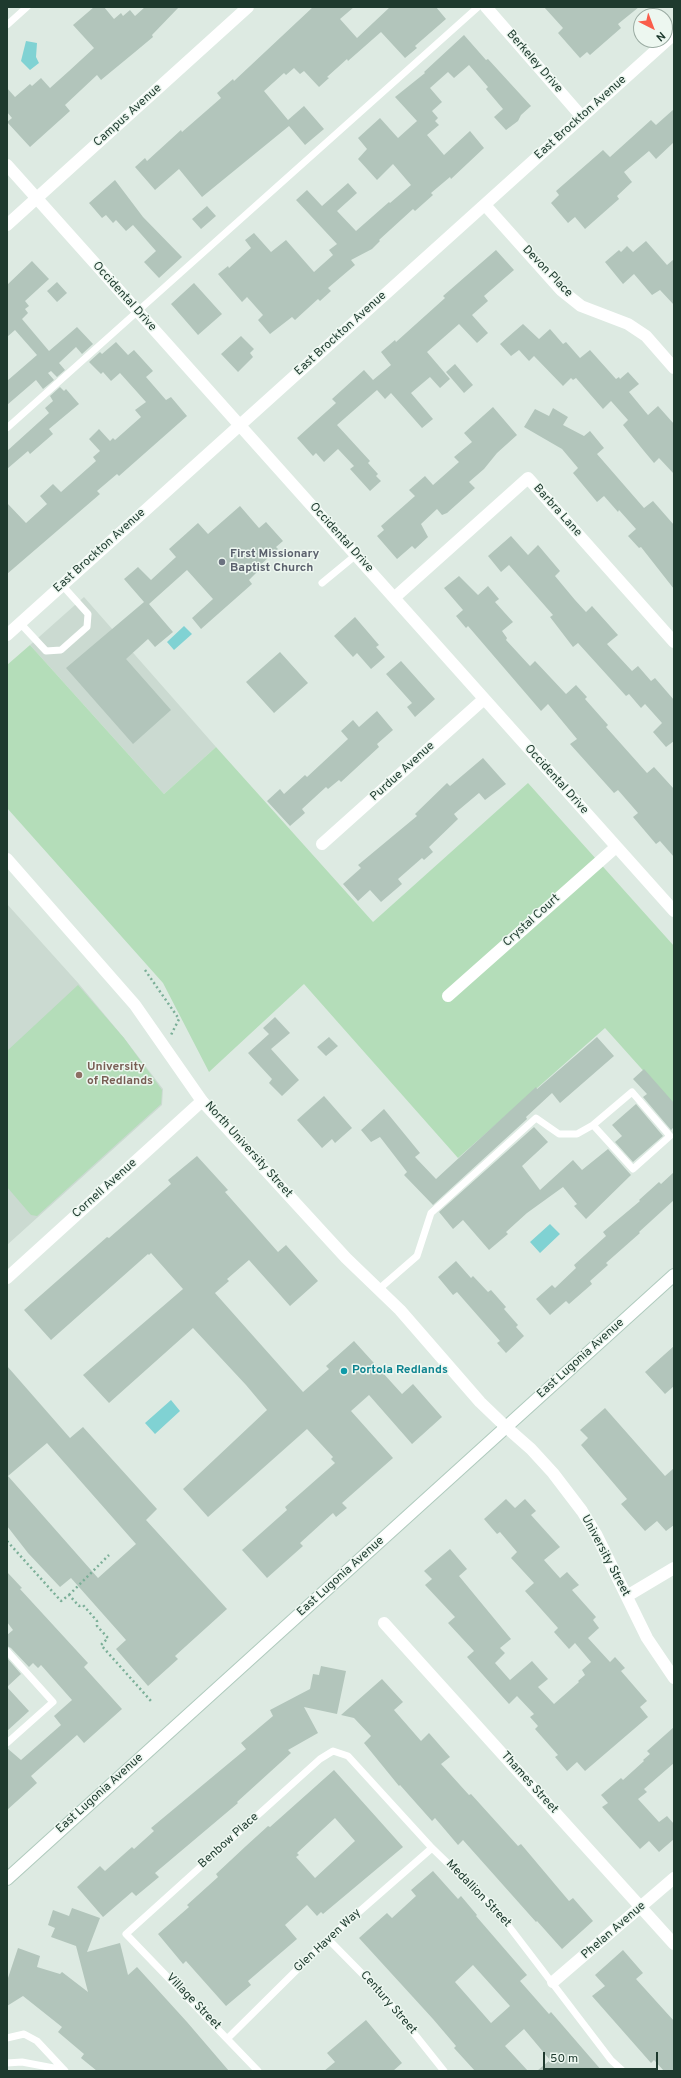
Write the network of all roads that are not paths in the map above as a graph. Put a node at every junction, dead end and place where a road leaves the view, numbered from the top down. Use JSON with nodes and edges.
{"nodes":[{"id":1,"x":27,"y":7,"type":"edge"},
{"id":2,"x":248,"y":7,"type":"edge"},
{"id":3,"x":478,"y":7,"type":"edge"},
{"id":4,"x":486,"y":7,"type":"edge"},
{"id":5,"x":7,"y":25,"type":"edge"},
{"id":6,"x":674,"y":34,"type":"edge"},
{"id":7,"x":582,"y":117,"type":"junction"},
{"id":8,"x":7,"y":165,"type":"edge"},
{"id":9,"x":37,"y":198,"type":"junction"},
{"id":10,"x":485,"y":205,"type":"junction"},
{"id":11,"x":7,"y":225,"type":"edge"},
{"id":12,"x":137,"y":312,"type":"junction"},
{"id":13,"x":674,"y":368,"type":"edge"},
{"id":14,"x":239,"y":426,"type":"junction"},
{"id":15,"x":7,"y":428,"type":"edge"},
{"id":16,"x":356,"y":555,"type":"junction"},
{"id":17,"x":322,"y":583,"type":"dead end"},
{"id":18,"x":62,"y":585,"type":"junction"},
{"id":19,"x":394,"y":598,"type":"junction"},
{"id":20,"x":20,"y":623,"type":"junction"},
{"id":21,"x":7,"y":635,"type":"edge"},
{"id":22,"x":674,"y":642,"type":"edge"},
{"id":23,"x":484,"y":699,"type":"junction"},
{"id":24,"x":322,"y":844,"type":"dead end"},
{"id":25,"x":616,"y":846,"type":"junction"},
{"id":26,"x":7,"y":859,"type":"edge"},
{"id":27,"x":674,"y":911,"type":"edge"},
{"id":28,"x":448,"y":996,"type":"dead end"},
{"id":29,"x":202,"y":1101,"type":"junction"},
{"id":30,"x":593,"y":1125,"type":"junction"},
{"id":31,"x":674,"y":1275,"type":"edge"},
{"id":32,"x":7,"y":1278,"type":"edge"},
{"id":33,"x":380,"y":1289,"type":"junction"},
{"id":34,"x":506,"y":1427,"type":"junction"},
{"id":35,"x":674,"y":1568,"type":"edge"},
{"id":36,"x":627,"y":1596,"type":"junction"},
{"id":37,"x":384,"y":1623,"type":"dead end"},
{"id":38,"x":7,"y":1651,"type":"edge"},
{"id":39,"x":674,"y":1678,"type":"edge"},
{"id":40,"x":7,"y":1743,"type":"edge"},
{"id":41,"x":333,"y":1750,"type":"joint"},
{"id":42,"x":432,"y":1848,"type":"junction"},
{"id":43,"x":674,"y":1878,"type":"edge"},
{"id":44,"x":7,"y":1879,"type":"edge"},
{"id":45,"x":641,"y":1907,"type":"junction"},
{"id":46,"x":126,"y":1934,"type":"joint"},
{"id":47,"x":328,"y":1939,"type":"junction"},
{"id":48,"x":674,"y":1944,"type":"edge"},
{"id":49,"x":553,"y":1982,"type":"junction"},
{"id":50,"x":7,"y":2038,"type":"edge"},
{"id":51,"x":228,"y":2038,"type":"junction"},
{"id":52,"x":7,"y":2063,"type":"edge"},
{"id":53,"x":64,"y":2071,"type":"edge"},
{"id":54,"x":258,"y":2071,"type":"edge"},
{"id":55,"x":444,"y":2071,"type":"edge"},
{"id":56,"x":623,"y":2071,"type":"edge"}],
"edges":[{"from":1,"to":5,"type":"lane"},
{"from":2,"to":9,"type":"street","name":"Campus Avenue"},
{"from":3,"to":12,"type":"lane"},
{"from":4,"to":7,"type":"street","name":"Berkeley Drive"},
{"from":6,"to":7,"type":"street","name":"East Brockton Avenue"},
{"from":7,"to":10,"type":"street","name":"East Brockton Avenue"},
{"from":8,"to":9,"type":"street","name":"Occidental Drive"},
{"from":9,"to":11,"type":"street","name":"Campus Avenue"},
{"from":9,"to":12,"type":"street","name":"Occidental Drive"},
{"from":10,"to":13,"type":"street","name":"Devon Place"},
{"from":10,"to":14,"type":"street","name":"East Brockton Avenue"},
{"from":12,"to":14,"type":"street","name":"Occidental Drive"},
{"from":12,"to":15,"type":"lane"},
{"from":14,"to":16,"type":"street","name":"Occidental Drive"},
{"from":14,"to":18,"type":"street","name":"East Brockton Avenue"},
{"from":16,"to":17,"type":"lane"},
{"from":16,"to":19,"type":"street","name":"Occidental Drive"},
{"from":18,"to":20,"type":"street","name":"East Brockton Avenue"},
{"from":18,"to":20,"type":"lane"},
{"from":19,"to":22,"type":"street","name":"Barbra Lane"},
{"from":19,"to":23,"type":"street","name":"Occidental Drive"},
{"from":20,"to":21,"type":"street","name":"East Brockton Avenue"},
{"from":23,"to":24,"type":"street","name":"Purdue Avenue"},
{"from":23,"to":25,"type":"street","name":"Occidental Drive"},
{"from":25,"to":27,"type":"street","name":"Occidental Drive"},
{"from":25,"to":28,"type":"street","name":"Crystal Court"},
{"from":26,"to":29,"type":"street","name":"North University Street"},
{"from":29,"to":32,"type":"street","name":"Cornell Avenue"},
{"from":29,"to":33,"type":"street","name":"North University Street"},
{"from":30,"to":30,"type":"lane"},
{"from":30,"to":33,"type":"lane"},
{"from":31,"to":34,"type":"street","name":"East Lugonia Avenue"},
{"from":33,"to":34,"type":"street","name":"North University Street"},
{"from":34,"to":36,"type":"street","name":"University Street"},
{"from":34,"to":44,"type":"street","name":"East Lugonia Avenue"},
{"from":35,"to":36,"type":"street"},
{"from":36,"to":39,"type":"street","name":"University Street"},
{"from":37,"to":45,"type":"street","name":"Thames Street"},
{"from":38,"to":40,"type":"lane"},
{"from":41,"to":42,"type":"lane","name":"Medallion Street"},
{"from":41,"to":46,"type":"lane","name":"Benbow Place"},
{"from":42,"to":47,"type":"lane","name":"Glen Haven Way"},
{"from":42,"to":49,"type":"lane","name":"Medallion Street"},
{"from":43,"to":45,"type":"street","name":"Phelan Avenue"},
{"from":45,"to":48,"type":"street","name":"Thames Street"},
{"from":45,"to":49,"type":"street","name":"Phelan Avenue"},
{"from":46,"to":51,"type":"lane","name":"Village Street"},
{"from":47,"to":51,"type":"lane","name":"Glen Haven Way"},
{"from":47,"to":55,"type":"lane","name":"Century Street"},
{"from":49,"to":56,"type":"lane","name":"Medallion Street"},
{"from":50,"to":53,"type":"lane"},
{"from":51,"to":54,"type":"lane","name":"Village Street"},
{"from":52,"to":53,"type":"lane"}]}
